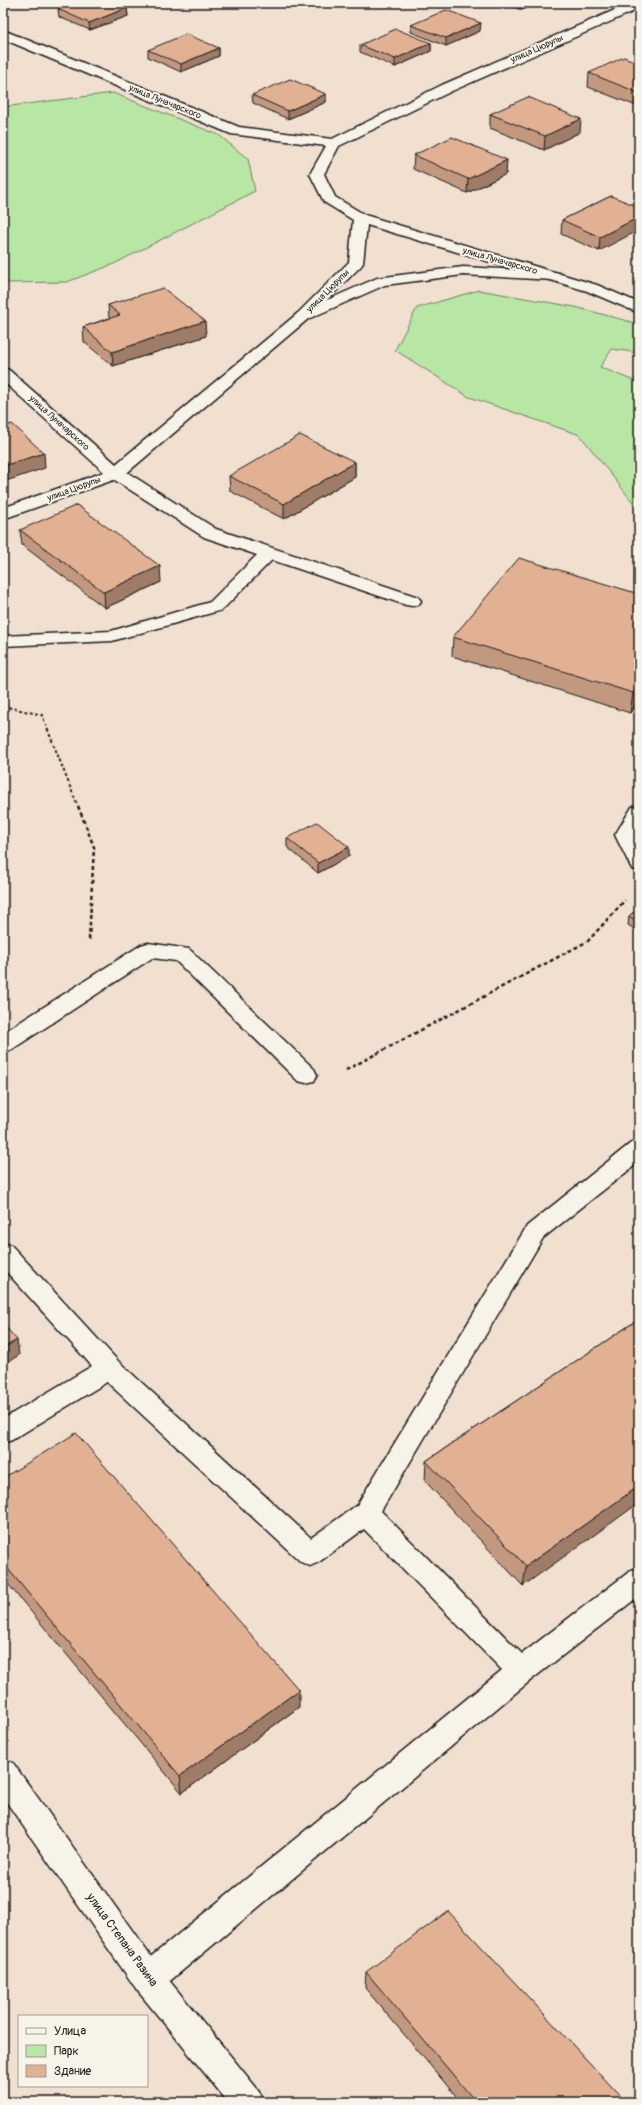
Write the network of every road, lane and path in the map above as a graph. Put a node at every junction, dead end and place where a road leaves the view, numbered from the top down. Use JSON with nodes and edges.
{"nodes":[{"id":1,"x":639,"y":4,"type":"edge"},
{"id":2,"x":3,"y":34,"type":"edge"},
{"id":3,"x":334,"y":143,"type":"junction"},
{"id":4,"x":360,"y":218,"type":"junction"},
{"id":5,"x":554,"y":276,"type":"junction"},
{"id":6,"x":639,"y":308,"type":"edge"},
{"id":7,"x":303,"y":316,"type":"junction"},
{"id":8,"x":3,"y":373,"type":"edge"},
{"id":9,"x":116,"y":473,"type":"junction"},
{"id":10,"x":3,"y":514,"type":"edge"},
{"id":11,"x":270,"y":553,"type":"junction"},
{"id":12,"x":412,"y":601,"type":"dead end"},
{"id":13,"x":3,"y":641,"type":"edge"},
{"id":14,"x":3,"y":706,"type":"edge"},
{"id":15,"x":639,"y":812,"type":"edge"},
{"id":16,"x":639,"y":864,"type":"edge"},
{"id":17,"x":629,"y":896,"type":"dead end"},
{"id":18,"x":86,"y":990,"type":"junction"},
{"id":19,"x":3,"y":1044,"type":"edge"},
{"id":20,"x":306,"y":1075,"type":"joint"},
{"id":21,"x":639,"y":1149,"type":"edge"},
{"id":22,"x":3,"y":1252,"type":"edge"},
{"id":23,"x":109,"y":1368,"type":"junction"},
{"id":24,"x":3,"y":1432,"type":"edge"},
{"id":25,"x":366,"y":1512,"type":"junction"},
{"id":26,"x":639,"y":1580,"type":"edge"},
{"id":27,"x":521,"y":1671,"type":"junction"},
{"id":28,"x":3,"y":1773,"type":"edge"},
{"id":29,"x":148,"y":1979,"type":"junction"},
{"id":30,"x":248,"y":2102,"type":"edge"}],
"edges":[{"from":1,"to":3,"type":"street","name":"улица Цюрупы"},
{"from":2,"to":3,"type":"street","name":"улица Луначарского"},
{"from":3,"to":4,"type":"street"},
{"from":4,"to":5,"type":"street","name":"улица Луначарского"},
{"from":4,"to":7,"type":"street","name":"улица Цюрупы"},
{"from":5,"to":6,"type":"street","name":"улица Луначарского"},
{"from":5,"to":7,"type":"street"},
{"from":7,"to":9,"type":"street","name":"улица Цюрупы"},
{"from":8,"to":9,"type":"street","name":"улица Луначарского"},
{"from":9,"to":10,"type":"street","name":"улица Цюрупы"},
{"from":9,"to":11,"type":"street","name":"улица Луначарского"},
{"from":11,"to":12,"type":"street","name":"улица Луначарского"},
{"from":11,"to":13,"type":"street"},
{"from":14,"to":18,"type":"path"},
{"from":15,"to":16,"type":"street"},
{"from":17,"to":20,"type":"path"},
{"from":18,"to":19,"type":"street"},
{"from":18,"to":20,"type":"street"},
{"from":21,"to":25,"type":"street"},
{"from":22,"to":23,"type":"street"},
{"from":23,"to":24,"type":"street"},
{"from":23,"to":25,"type":"street"},
{"from":25,"to":27,"type":"street"},
{"from":26,"to":27,"type":"street"},
{"from":27,"to":29,"type":"street"},
{"from":28,"to":29,"type":"street","name":"улица Степана Разина"},
{"from":29,"to":30,"type":"street","name":"улица Степана Разина"}]}
